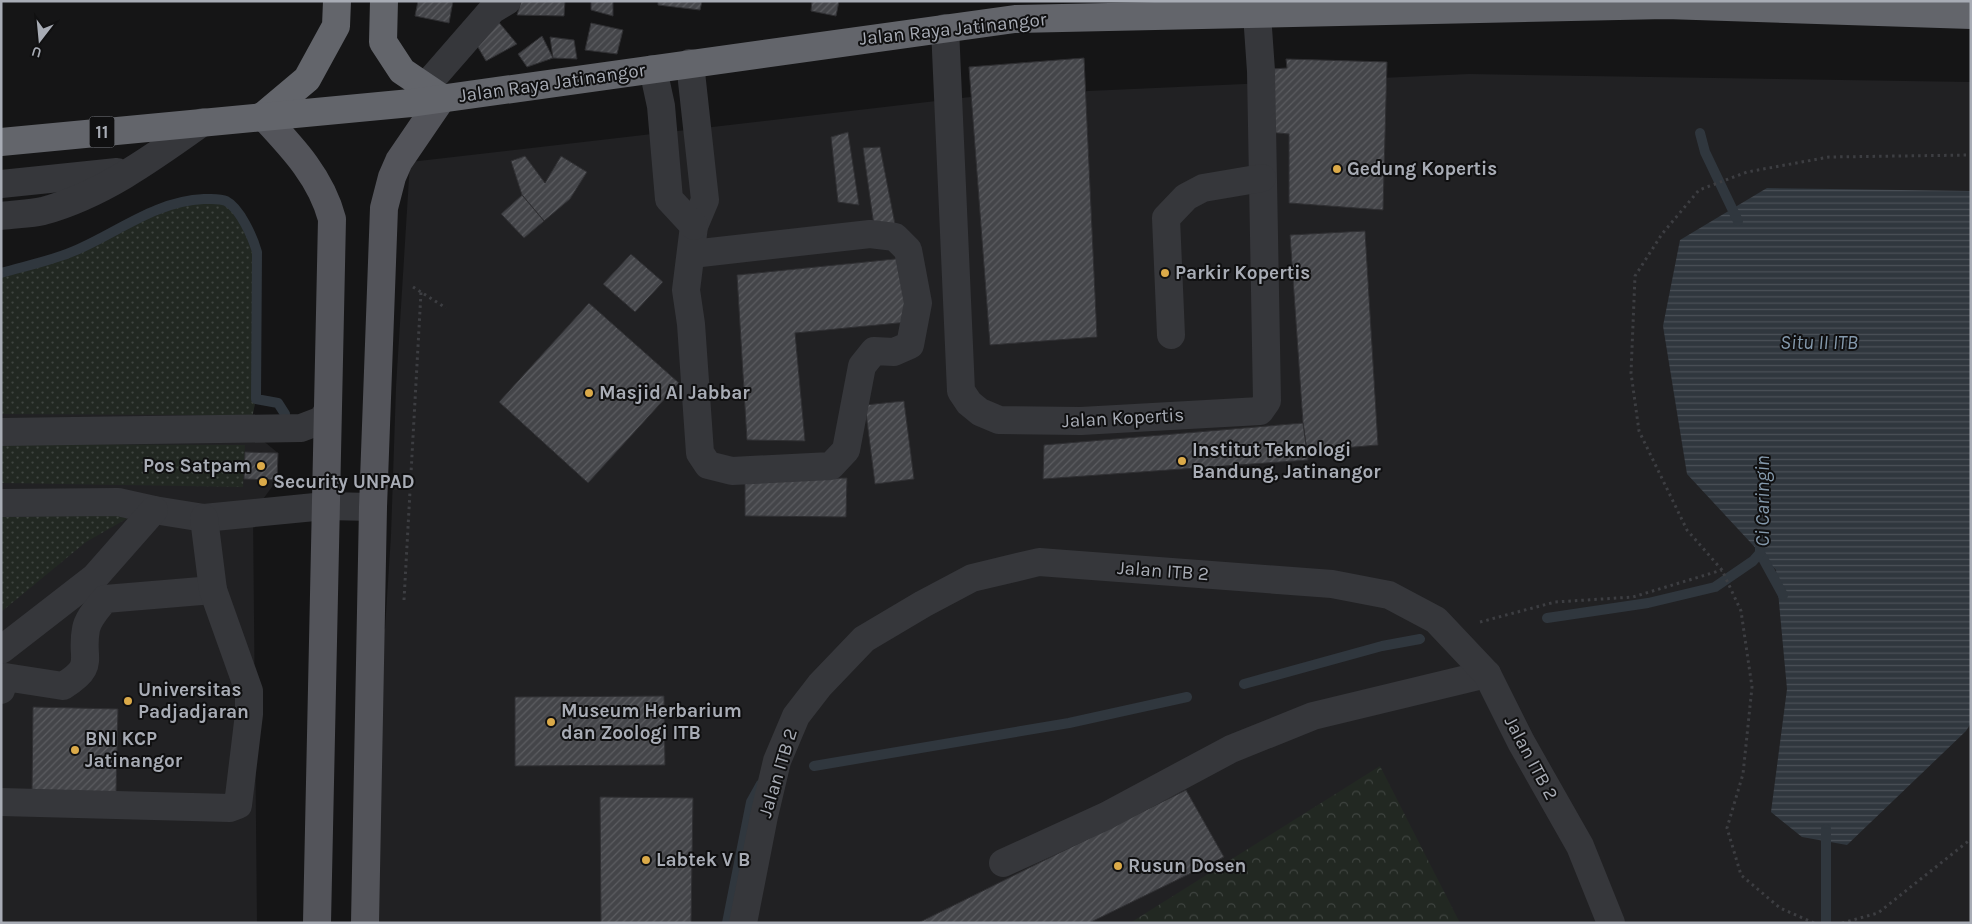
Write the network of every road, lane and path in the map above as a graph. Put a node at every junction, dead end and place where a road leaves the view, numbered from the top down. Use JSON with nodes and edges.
{"nodes":[{"id":1,"x":337,"y":1,"type":"edge"},
{"id":2,"x":384,"y":1,"type":"edge"},
{"id":3,"x":507,"y":1,"type":"edge"},
{"id":4,"x":1257,"y":14,"type":"junction"},
{"id":5,"x":1971,"y":15,"type":"edge"},
{"id":6,"x":945,"y":28,"type":"junction"},
{"id":7,"x":690,"y":64,"type":"junction"},
{"id":8,"x":653,"y":69,"type":"junction"},
{"id":9,"x":426,"y":96,"type":"junction"},
{"id":10,"x":263,"y":116,"type":"junction"},
{"id":11,"x":203,"y":122,"type":"junction"},
{"id":12,"x":1,"y":142,"type":"edge"},
{"id":13,"x":1971,"y":155,"type":"edge"},
{"id":14,"x":134,"y":170,"type":"junction"},
{"id":15,"x":1262,"y":178,"type":"junction"},
{"id":16,"x":1,"y":184,"type":"edge"},
{"id":17,"x":1,"y":216,"type":"edge"},
{"id":18,"x":694,"y":226,"type":"junction"},
{"id":19,"x":692,"y":254,"type":"junction"},
{"id":20,"x":421,"y":292,"type":"dead end"},
{"id":21,"x":1172,"y":335,"type":"dead end"},
{"id":22,"x":327,"y":412,"type":"junction"},
{"id":23,"x":1,"y":432,"type":"edge"},
{"id":24,"x":1,"y":503,"type":"edge"},
{"id":25,"x":325,"y":506,"type":"junction"},
{"id":26,"x":373,"y":507,"type":"junction"},
{"id":27,"x":154,"y":510,"type":"junction"},
{"id":28,"x":204,"y":518,"type":"junction"},
{"id":29,"x":1723,"y":571,"type":"junction"},
{"id":30,"x":213,"y":590,"type":"junction"},
{"id":31,"x":404,"y":604,"type":"dead end"},
{"id":32,"x":1446,"y":631,"type":"junction"},
{"id":33,"x":1,"y":650,"type":"edge"},
{"id":34,"x":1487,"y":674,"type":"junction"},
{"id":35,"x":1,"y":690,"type":"edge"},
{"id":36,"x":1,"y":802,"type":"edge"},
{"id":37,"x":1971,"y":839,"type":"edge"},
{"id":38,"x":1003,"y":863,"type":"dead end"},
{"id":39,"x":317,"y":923,"type":"edge"},
{"id":40,"x":365,"y":923,"type":"edge"},
{"id":41,"x":743,"y":923,"type":"edge"},
{"id":42,"x":1611,"y":923,"type":"edge"},
{"id":43,"x":1814,"y":923,"type":"edge"},
{"id":44,"x":1842,"y":923,"type":"edge"}],
"edges":[{"from":1,"to":10,"type":"highway"},
{"from":2,"to":9,"type":"highway"},
{"from":3,"to":9,"type":"street"},
{"from":4,"to":5,"type":"highway","name":"Jalan Raya Jatinangor","number":"11"},
{"from":4,"to":6,"type":"highway","name":"Jalan Raya Jatinangor","number":"11"},
{"from":4,"to":15,"type":"street","name":"Jalan Kopertis"},
{"from":6,"to":7,"type":"highway","name":"Jalan Raya Jatinangor","number":"11"},
{"from":6,"to":15,"type":"street","name":"Jalan Kopertis"},
{"from":7,"to":8,"type":"highway","name":"Jalan Raya Jatinangor","number":"11"},
{"from":7,"to":18,"type":"street"},
{"from":8,"to":9,"type":"highway","name":"Jalan Raya Jatinangor","number":"11"},
{"from":8,"to":18,"type":"street"},
{"from":9,"to":10,"type":"highway","name":"Jalan Raya Jatinangor","number":"11"},
{"from":9,"to":26,"type":"main road"},
{"from":10,"to":11,"type":"highway","name":"Jalan Raya Jatinangor","number":"11"},
{"from":10,"to":22,"type":"main road"},
{"from":11,"to":12,"type":"highway","name":"Jalan Raya Jatinangor","number":"11"},
{"from":11,"to":14,"type":"street"},
{"from":13,"to":29,"type":"path"},
{"from":14,"to":16,"type":"street"},
{"from":14,"to":17,"type":"street"},
{"from":15,"to":21,"type":"street"},
{"from":18,"to":19,"type":"street"},
{"from":19,"to":19,"type":"street"},
{"from":20,"to":31,"type":"path"},
{"from":22,"to":23,"type":"street"},
{"from":22,"to":25,"type":"main road"},
{"from":24,"to":27,"type":"street"},
{"from":25,"to":26,"type":"street"},
{"from":25,"to":28,"type":"street"},
{"from":25,"to":39,"type":"main road"},
{"from":26,"to":40,"type":"main road"},
{"from":27,"to":28,"type":"street"},
{"from":27,"to":33,"type":"street"},
{"from":28,"to":30,"type":"street"},
{"from":29,"to":32,"type":"path"},
{"from":29,"to":43,"type":"path"},
{"from":30,"to":35,"type":"street"},
{"from":30,"to":36,"type":"street"},
{"from":32,"to":34,"type":"street","name":"Jalan ITB 2"},
{"from":32,"to":41,"type":"street","name":"Jalan ITB 2"},
{"from":34,"to":38,"type":"street"},
{"from":34,"to":42,"type":"street","name":"Jalan ITB 2"},
{"from":37,"to":44,"type":"path"}]}
